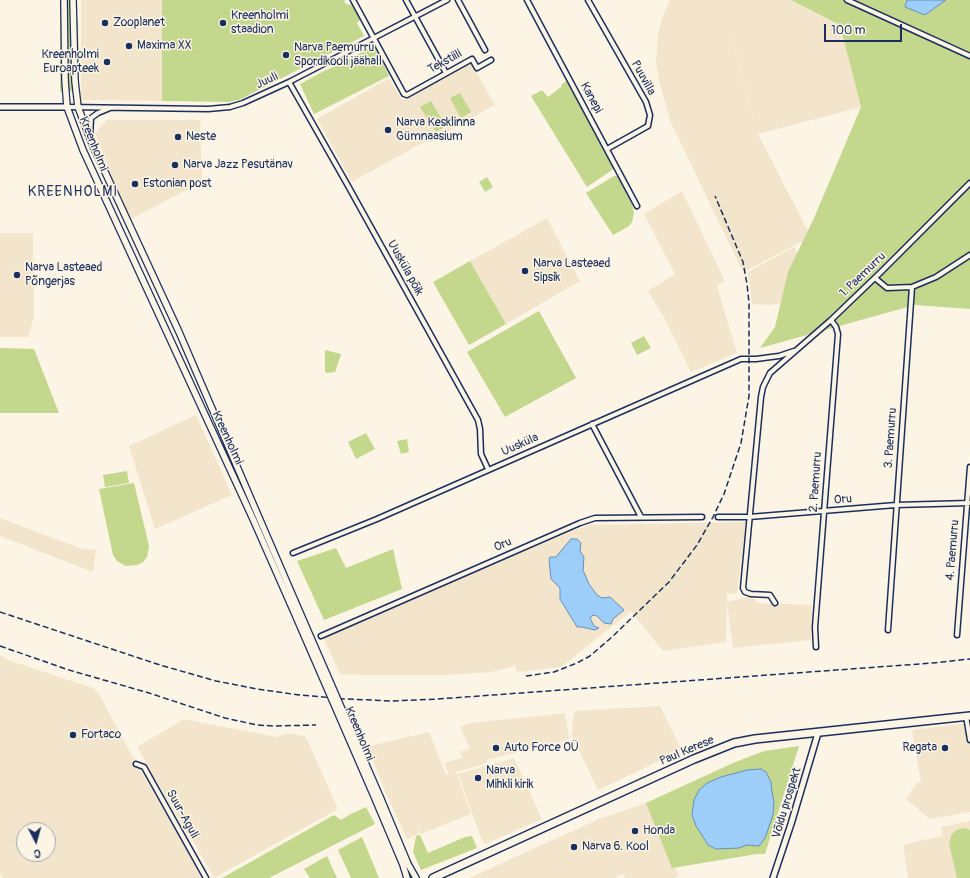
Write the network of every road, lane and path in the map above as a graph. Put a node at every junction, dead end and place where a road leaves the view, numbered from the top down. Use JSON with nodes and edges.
{"nodes":[{"id":1,"x":64,"y":0,"type":"edge"},
{"id":2,"x":73,"y":0,"type":"edge"},
{"id":3,"x":353,"y":0,"type":"edge"},
{"id":4,"x":406,"y":0,"type":"edge"},
{"id":5,"x":447,"y":0,"type":"edge"},
{"id":6,"x":458,"y":0,"type":"edge"},
{"id":7,"x":527,"y":0,"type":"edge"},
{"id":8,"x":588,"y":0,"type":"edge"},
{"id":9,"x":847,"y":0,"type":"edge"},
{"id":10,"x":415,"y":16,"type":"junction"},
{"id":11,"x":374,"y":38,"type":"junction"},
{"id":12,"x":485,"y":50,"type":"dead end"},
{"id":13,"x":970,"y":56,"type":"edge"},
{"id":14,"x":491,"y":60,"type":"dead end"},
{"id":15,"x":446,"y":73,"type":"junction"},
{"id":16,"x":289,"y":82,"type":"junction"},
{"id":17,"x":0,"y":107,"type":"edge"},
{"id":18,"x":67,"y":107,"type":"junction"},
{"id":19,"x":78,"y":107,"type":"junction"},
{"id":20,"x":112,"y":107,"type":"junction"},
{"id":21,"x":90,"y":138,"type":"junction"},
{"id":22,"x":607,"y":149,"type":"junction"},
{"id":23,"x":970,"y":183,"type":"edge"},
{"id":24,"x":637,"y":206,"type":"dead end"},
{"id":25,"x":126,"y":218,"type":"junction"},
{"id":26,"x":116,"y":223,"type":"junction"},
{"id":27,"x":969,"y":256,"type":"edge"},
{"id":28,"x":970,"y":262,"type":"edge"},
{"id":29,"x":875,"y":278,"type":"junction"},
{"id":30,"x":912,"y":287,"type":"junction"},
{"id":31,"x":831,"y":320,"type":"junction"},
{"id":32,"x":179,"y":332,"type":"junction"},
{"id":33,"x":168,"y":337,"type":"junction"},
{"id":34,"x":794,"y":351,"type":"junction"},
{"id":35,"x":756,"y":359,"type":"joint"},
{"id":36,"x":592,"y":424,"type":"junction"},
{"id":37,"x":970,"y":466,"type":"edge"},
{"id":38,"x":488,"y":469,"type":"junction"},
{"id":39,"x":969,"y":504,"type":"edge"},
{"id":40,"x":896,"y":505,"type":"junction"},
{"id":41,"x":824,"y":511,"type":"junction"},
{"id":42,"x":641,"y":517,"type":"junction"},
{"id":43,"x":702,"y":517,"type":"dead end"},
{"id":44,"x":718,"y":517,"type":"dead end"},
{"id":45,"x":749,"y":517,"type":"junction"},
{"id":46,"x":293,"y":553,"type":"dead end"},
{"id":47,"x":293,"y":602,"type":"junction"},
{"id":48,"x":775,"y":603,"type":"dead end"},
{"id":49,"x":888,"y":630,"type":"dead end"},
{"id":50,"x":957,"y":635,"type":"dead end"},
{"id":51,"x":321,"y":636,"type":"dead end"},
{"id":52,"x":816,"y":647,"type":"dead end"},
{"id":53,"x":968,"y":716,"type":"edge"},
{"id":54,"x":818,"y":733,"type":"junction"},
{"id":55,"x":970,"y":740,"type":"edge"},
{"id":56,"x":136,"y":764,"type":"dead end"},
{"id":57,"x":378,"y":800,"type":"junction"},
{"id":58,"x":206,"y":878,"type":"edge"},
{"id":59,"x":407,"y":878,"type":"edge"},
{"id":60,"x":416,"y":878,"type":"edge"},
{"id":61,"x":433,"y":878,"type":"edge"},
{"id":62,"x":773,"y":878,"type":"edge"}],
"edges":[{"from":1,"to":18,"type":"main road","name":"Kreenholmi"},
{"from":2,"to":19,"type":"main road","name":"Kreenholmi"},
{"from":3,"to":11,"type":"street"},
{"from":4,"to":10,"type":"street"},
{"from":5,"to":10,"type":"street","name":"Juuli"},
{"from":6,"to":12,"type":"street"},
{"from":7,"to":22,"type":"street","name":"Kanepi"},
{"from":8,"to":22,"type":"street","name":"Puuvilla"},
{"from":9,"to":13,"type":"street"},
{"from":10,"to":11,"type":"street","name":"Juuli"},
{"from":10,"to":15,"type":"street"},
{"from":11,"to":15,"type":"street","name":"Tekstiili"},
{"from":11,"to":16,"type":"street","name":"Juuli"},
{"from":14,"to":15,"type":"street","name":"Tekstiili"},
{"from":16,"to":20,"type":"street","name":"Juuli"},
{"from":16,"to":38,"type":"street","name":"Uusküla põik"},
{"from":17,"to":18,"type":"street"},
{"from":18,"to":19,"type":"street","name":"Juuli"},
{"from":18,"to":26,"type":"main road","name":"Kreenholmi"},
{"from":19,"to":20,"type":"street","name":"Juuli"},
{"from":19,"to":21,"type":"main road","name":"Kreenholmi"},
{"from":20,"to":21,"type":"street"},
{"from":21,"to":25,"type":"main road","name":"Kreenholmi"},
{"from":22,"to":24,"type":"street","name":"Kanepi"},
{"from":23,"to":29,"type":"street","name":"1. Paemurru"},
{"from":25,"to":26,"type":"main road"},
{"from":25,"to":32,"type":"main road","name":"Kreenholmi"},
{"from":26,"to":33,"type":"main road","name":"Kreenholmi"},
{"from":27,"to":28,"type":"street"},
{"from":27,"to":30,"type":"street"},
{"from":29,"to":30,"type":"street"},
{"from":29,"to":31,"type":"street","name":"1. Paemurru"},
{"from":30,"to":40,"type":"street","name":"3. Paemurru"},
{"from":31,"to":34,"type":"street","name":"1. Paemurru"},
{"from":31,"to":41,"type":"street","name":"2. Paemurru"},
{"from":32,"to":33,"type":"main road"},
{"from":32,"to":47,"type":"main road","name":"Kreenholmi"},
{"from":33,"to":47,"type":"main road","name":"Kreenholmi"},
{"from":34,"to":35,"type":"street","name":"1. Paemurru"},
{"from":34,"to":45,"type":"street"},
{"from":35,"to":36,"type":"street","name":"Uusküla"},
{"from":36,"to":38,"type":"street","name":"Uusküla"},
{"from":36,"to":42,"type":"street"},
{"from":37,"to":39,"type":"street","name":"4. Paemurru"},
{"from":38,"to":46,"type":"street","name":"Uusküla"},
{"from":39,"to":40,"type":"street","name":"Oru"},
{"from":39,"to":50,"type":"street","name":"4. Paemurru"},
{"from":40,"to":41,"type":"street","name":"Oru"},
{"from":40,"to":49,"type":"street","name":"3. Paemurru"},
{"from":41,"to":45,"type":"street","name":"Oru"},
{"from":41,"to":52,"type":"street","name":"2. Paemurru"},
{"from":42,"to":43,"type":"street","name":"Oru"},
{"from":42,"to":51,"type":"street","name":"Oru"},
{"from":44,"to":45,"type":"street","name":"Oru"},
{"from":45,"to":48,"type":"street"},
{"from":47,"to":57,"type":"main road","name":"Kreenholmi","bridge":true},
{"from":53,"to":54,"type":"highway","name":"Paul Kerese"},
{"from":53,"to":55,"type":"street"},
{"from":54,"to":61,"type":"highway","name":"Paul Kerese"},
{"from":54,"to":62,"type":"street","name":"Võidu prospekt"},
{"from":56,"to":58,"type":"street","name":"Suur-Aguli"},
{"from":57,"to":59,"type":"main road","name":"Kreenholmi"},
{"from":57,"to":60,"type":"main road","name":"Kreenholmi"}]}
